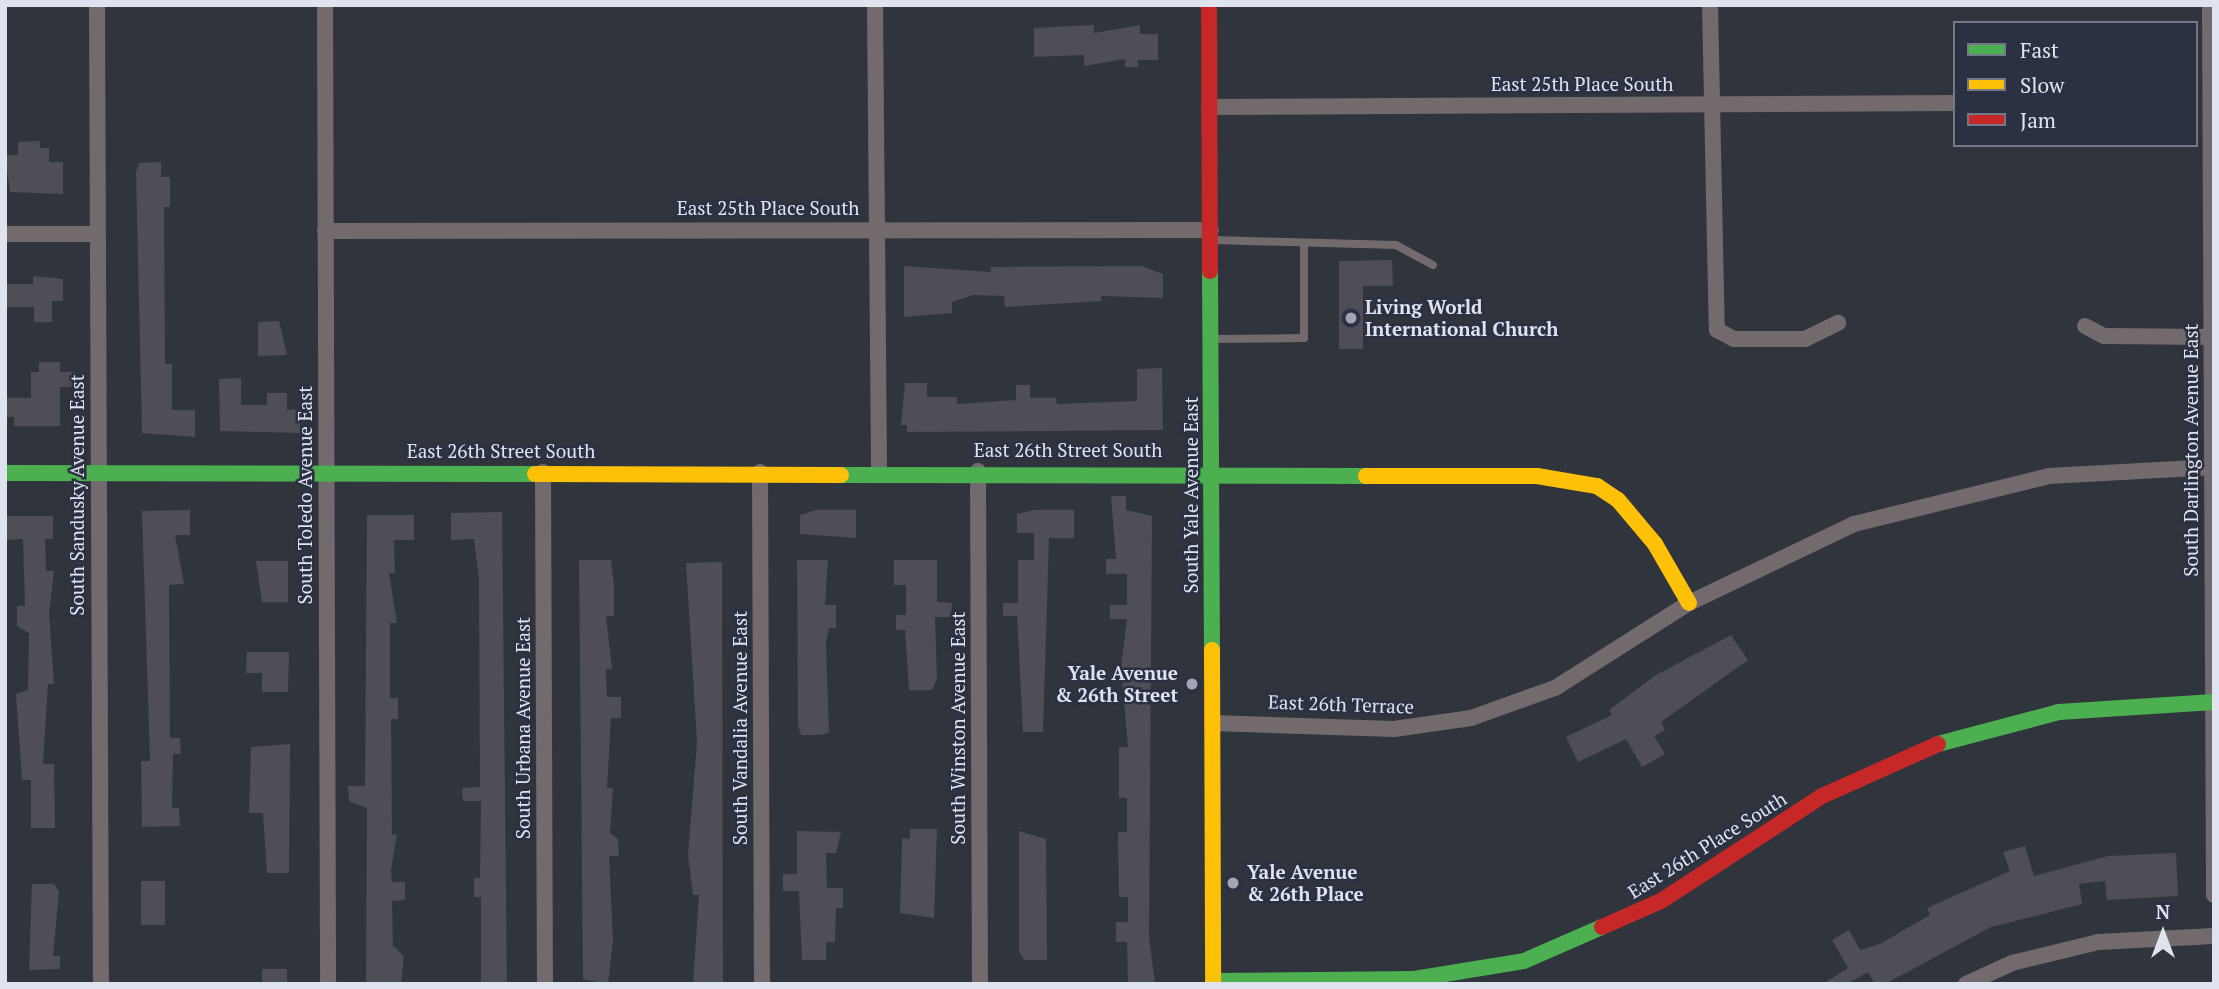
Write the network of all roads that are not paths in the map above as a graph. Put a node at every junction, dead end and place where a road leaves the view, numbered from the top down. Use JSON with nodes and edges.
{"nodes":[{"id":1,"x":97,"y":5,"type":"edge"},
{"id":2,"x":326,"y":5,"type":"edge"},
{"id":3,"x":875,"y":5,"type":"edge"},
{"id":4,"x":1209,"y":5,"type":"edge"},
{"id":5,"x":1710,"y":5,"type":"edge"},
{"id":6,"x":2210,"y":5,"type":"edge"},
{"id":7,"x":2203,"y":101,"type":"edge"},
{"id":8,"x":1953,"y":103,"type":"edge"},
{"id":9,"x":1711,"y":104,"type":"junction"},
{"id":10,"x":1209,"y":107,"type":"junction"},
{"id":11,"x":878,"y":229,"type":"junction"},
{"id":12,"x":325,"y":231,"type":"junction"},
{"id":13,"x":5,"y":234,"type":"edge"},
{"id":14,"x":97,"y":234,"type":"junction"},
{"id":15,"x":1210,"y":235,"type":"junction"},
{"id":16,"x":2212,"y":241,"type":"edge"},
{"id":17,"x":1304,"y":243,"type":"junction"},
{"id":18,"x":1433,"y":265,"type":"dead end"},
{"id":19,"x":1838,"y":323,"type":"dead end"},
{"id":20,"x":2085,"y":326,"type":"dead end"},
{"id":21,"x":2212,"y":337,"type":"junction"},
{"id":22,"x":1211,"y":339,"type":"junction"},
{"id":23,"x":2213,"y":467,"type":"edge"},
{"id":24,"x":978,"y":471,"type":"junction"},
{"id":25,"x":326,"y":472,"type":"junction"},
{"id":26,"x":543,"y":472,"type":"junction"},
{"id":27,"x":760,"y":472,"type":"junction"},
{"id":28,"x":879,"y":472,"type":"junction"},
{"id":29,"x":5,"y":473,"type":"edge"},
{"id":30,"x":98,"y":473,"type":"junction"},
{"id":31,"x":1212,"y":475,"type":"junction"},
{"id":32,"x":1689,"y":603,"type":"junction"},
{"id":33,"x":2213,"y":702,"type":"edge"},
{"id":34,"x":1213,"y":723,"type":"junction"},
{"id":35,"x":2214,"y":895,"type":"edge"},
{"id":36,"x":2214,"y":936,"type":"edge"},
{"id":37,"x":1213,"y":982,"type":"edge"},
{"id":38,"x":101,"y":984,"type":"edge"},
{"id":39,"x":328,"y":984,"type":"edge"},
{"id":40,"x":545,"y":984,"type":"edge"},
{"id":41,"x":762,"y":984,"type":"edge"},
{"id":42,"x":980,"y":984,"type":"edge"},
{"id":43,"x":1966,"y":984,"type":"edge"}],
"edges":[{"from":1,"to":14,"type":"street","name":"South Sandusky Avenue East"},
{"from":2,"to":12,"type":"street","name":"South Toledo Avenue East"},
{"from":3,"to":11,"type":"street"},
{"from":4,"to":10,"type":"street","name":"South Yale Avenue East"},
{"from":5,"to":9,"type":"street"},
{"from":6,"to":7,"type":"street","name":"South Darlington Avenue East"},
{"from":7,"to":16,"type":"street","name":"South Darlington Avenue East"},
{"from":8,"to":9,"type":"street","name":"East 25th Place South"},
{"from":9,"to":10,"type":"street","name":"East 25th Place South"},
{"from":9,"to":19,"type":"street"},
{"from":10,"to":15,"type":"street","name":"South Yale Avenue East"},
{"from":11,"to":12,"type":"street","name":"East 25th Place South"},
{"from":11,"to":15,"type":"street","name":"East 25th Place South"},
{"from":11,"to":28,"type":"street"},
{"from":12,"to":25,"type":"street","name":"South Toledo Avenue East"},
{"from":13,"to":14,"type":"street"},
{"from":14,"to":30,"type":"street","name":"South Sandusky Avenue East"},
{"from":15,"to":17,"type":"lane"},
{"from":15,"to":22,"type":"street","name":"South Yale Avenue East"},
{"from":16,"to":21,"type":"street","name":"South Darlington Avenue East"},
{"from":17,"to":18,"type":"lane"},
{"from":17,"to":22,"type":"lane"},
{"from":20,"to":21,"type":"street"},
{"from":21,"to":23,"type":"street","name":"South Darlington Avenue East"},
{"from":22,"to":31,"type":"street","name":"South Yale Avenue East"},
{"from":23,"to":32,"type":"street"},
{"from":23,"to":33,"type":"street","name":"South Darlington Avenue East"},
{"from":24,"to":28,"type":"street","name":"East 26th Street South"},
{"from":24,"to":31,"type":"street","name":"East 26th Street South"},
{"from":24,"to":42,"type":"street","name":"South Winston Avenue East"},
{"from":25,"to":26,"type":"street","name":"East 26th Street South"},
{"from":25,"to":30,"type":"street","name":"East 26th Street South"},
{"from":25,"to":39,"type":"street","name":"South Toledo Avenue East"},
{"from":26,"to":27,"type":"street","name":"East 26th Street South"},
{"from":26,"to":40,"type":"street","name":"South Urbana Avenue East"},
{"from":27,"to":28,"type":"street","name":"East 26th Street South"},
{"from":27,"to":41,"type":"street","name":"South Vandalia Avenue East"},
{"from":29,"to":30,"type":"street","name":"East 26th Street South"},
{"from":30,"to":38,"type":"street","name":"South Sandusky Avenue East"},
{"from":31,"to":32,"type":"street","name":"East 26th Street South"},
{"from":31,"to":34,"type":"street","name":"South Yale Avenue East"},
{"from":32,"to":34,"type":"street","name":"East 26th Terrace"},
{"from":33,"to":35,"type":"street","name":"South Darlington Avenue East"},
{"from":33,"to":37,"type":"street","name":"East 26th Place South"},
{"from":34,"to":37,"type":"street","name":"South Yale Avenue East"},
{"from":36,"to":43,"type":"street"}]}
